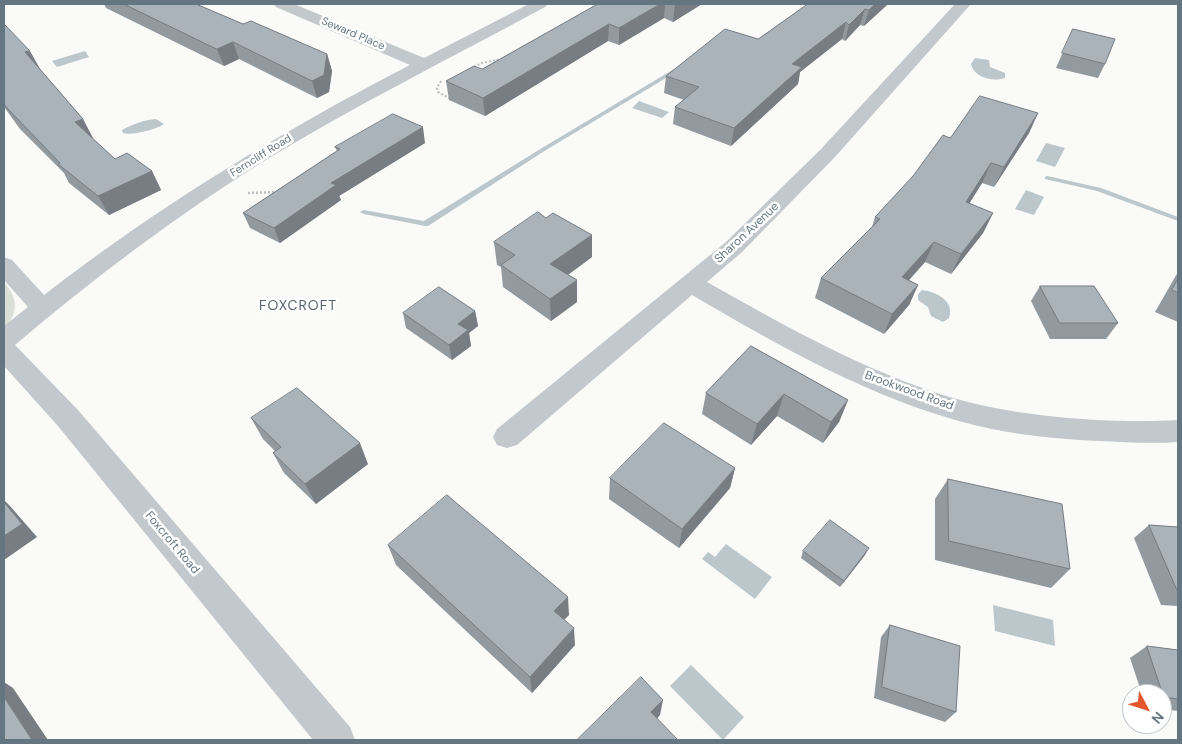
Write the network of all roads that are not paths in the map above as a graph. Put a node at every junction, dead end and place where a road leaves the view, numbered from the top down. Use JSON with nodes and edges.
{"nodes":[{"id":1,"x":281,"y":4,"type":"edge"},
{"id":2,"x":540,"y":4,"type":"edge"},
{"id":3,"x":963,"y":4,"type":"edge"},
{"id":4,"x":426,"y":65,"type":"junction"},
{"id":5,"x":4,"y":265,"type":"edge"},
{"id":6,"x":691,"y":284,"type":"junction"},
{"id":7,"x":42,"y":308,"type":"junction"},
{"id":8,"x":4,"y":340,"type":"edge"},
{"id":9,"x":4,"y":350,"type":"edge"},
{"id":10,"x":1178,"y":431,"type":"edge"},
{"id":11,"x":507,"y":438,"type":"dead end"},
{"id":12,"x":337,"y":740,"type":"edge"}],
"edges":[{"from":1,"to":4,"type":"street","name":"Seward Place"},
{"from":2,"to":4,"type":"street","name":"Ferncliff Road"},
{"from":3,"to":6,"type":"street","name":"Sharon Avenue"},
{"from":4,"to":7,"type":"street","name":"Ferncliff Road"},
{"from":5,"to":7,"type":"street"},
{"from":6,"to":10,"type":"street","name":"Brookwood Road"},
{"from":6,"to":11,"type":"street","name":"Sharon Avenue"},
{"from":7,"to":8,"type":"street","name":"Ferncliff Road"},
{"from":9,"to":12,"type":"street","name":"Foxcroft Road"}]}
